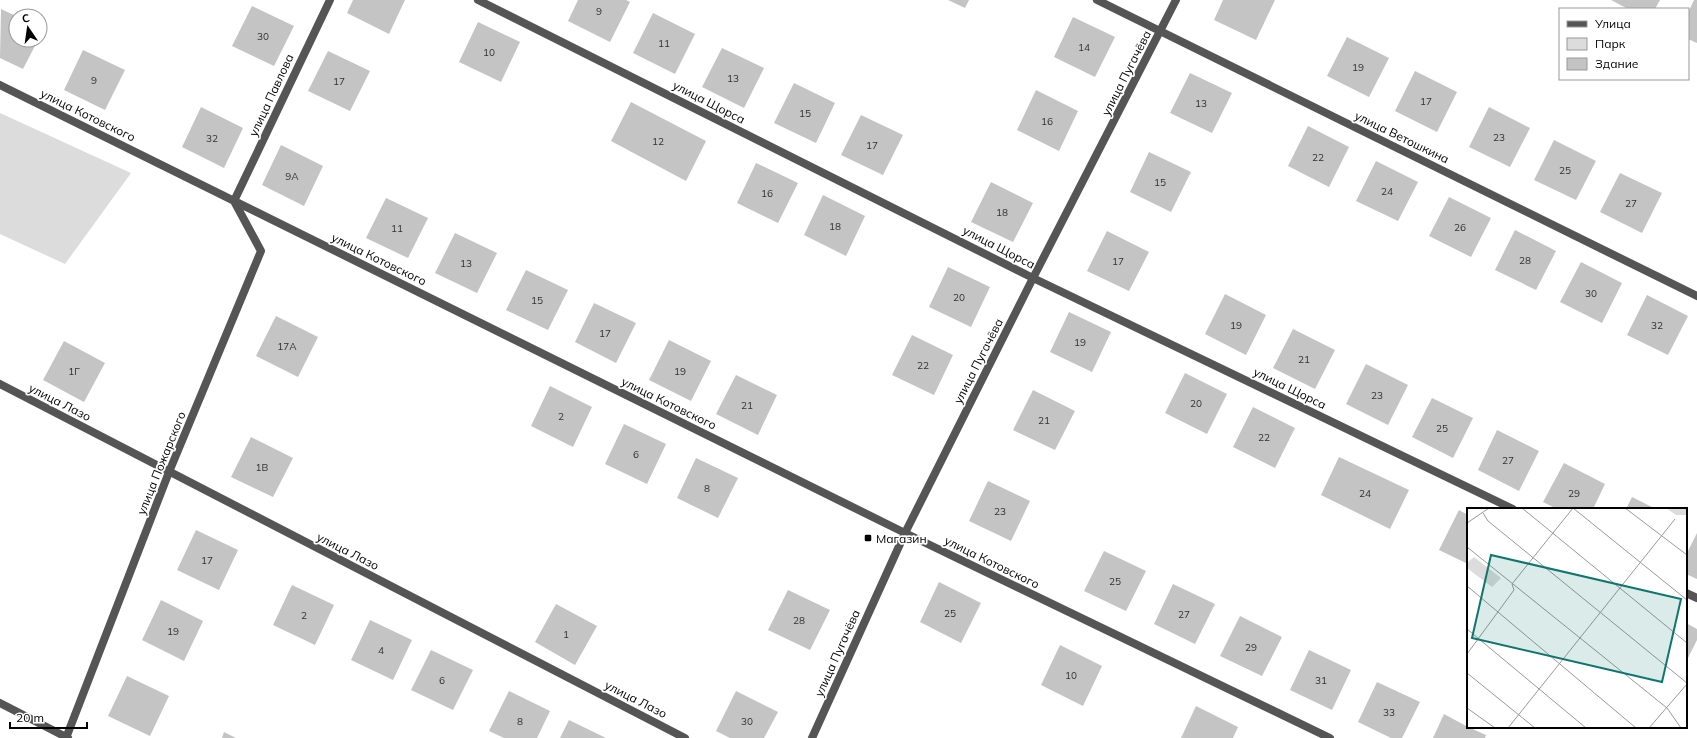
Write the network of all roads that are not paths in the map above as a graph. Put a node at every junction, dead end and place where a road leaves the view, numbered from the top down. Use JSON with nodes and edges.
{"nodes":[{"id":1,"x":330,"y":0,"type":"edge"},
{"id":2,"x":478,"y":0,"type":"edge"},
{"id":3,"x":1097,"y":0,"type":"edge"},
{"id":4,"x":1176,"y":0,"type":"edge"},
{"id":5,"x":1161,"y":32,"type":"junction"},
{"id":6,"x":0,"y":85,"type":"edge"},
{"id":7,"x":234,"y":201,"type":"junction"},
{"id":8,"x":1033,"y":278,"type":"junction"},
{"id":9,"x":1697,"y":296,"type":"edge"},
{"id":10,"x":0,"y":384,"type":"edge"},
{"id":11,"x":170,"y":472,"type":"junction"},
{"id":12,"x":1511,"y":508,"type":"edge"},
{"id":13,"x":905,"y":533,"type":"junction"},
{"id":14,"x":1687,"y":593,"type":"edge"},
{"id":15,"x":1697,"y":598,"type":"edge"},
{"id":16,"x":0,"y":703,"type":"edge"},
{"id":17,"x":67,"y":738,"type":"edge"},
{"id":18,"x":685,"y":738,"type":"edge"},
{"id":19,"x":812,"y":738,"type":"edge"},
{"id":20,"x":1330,"y":738,"type":"edge"}],
"edges":[{"from":1,"to":7,"type":"street","name":"улица Павлова"},
{"from":2,"to":8,"type":"street","name":"улица Щорса"},
{"from":3,"to":5,"type":"street","name":"улица Ветошкина"},
{"from":4,"to":5,"type":"street","name":"улица Пугачёва"},
{"from":5,"to":8,"type":"street","name":"улица Пугачёва"},
{"from":5,"to":9,"type":"street","name":"улица Ветошкина"},
{"from":6,"to":7,"type":"street","name":"улица Котовского"},
{"from":7,"to":11,"type":"street","name":"улица Пожарского"},
{"from":7,"to":13,"type":"street","name":"улица Котовского"},
{"from":8,"to":12,"type":"street","name":"улица Щорса"},
{"from":8,"to":13,"type":"street","name":"улица Пугачёва"},
{"from":10,"to":11,"type":"street","name":"улица Лазо"},
{"from":11,"to":17,"type":"street","name":"улица Пожарского"},
{"from":11,"to":18,"type":"street","name":"улица Лазо"},
{"from":13,"to":19,"type":"street","name":"улица Пугачёва"},
{"from":13,"to":20,"type":"street","name":"улица Котовского"},
{"from":14,"to":15,"type":"street"},
{"from":16,"to":17,"type":"street"}]}
